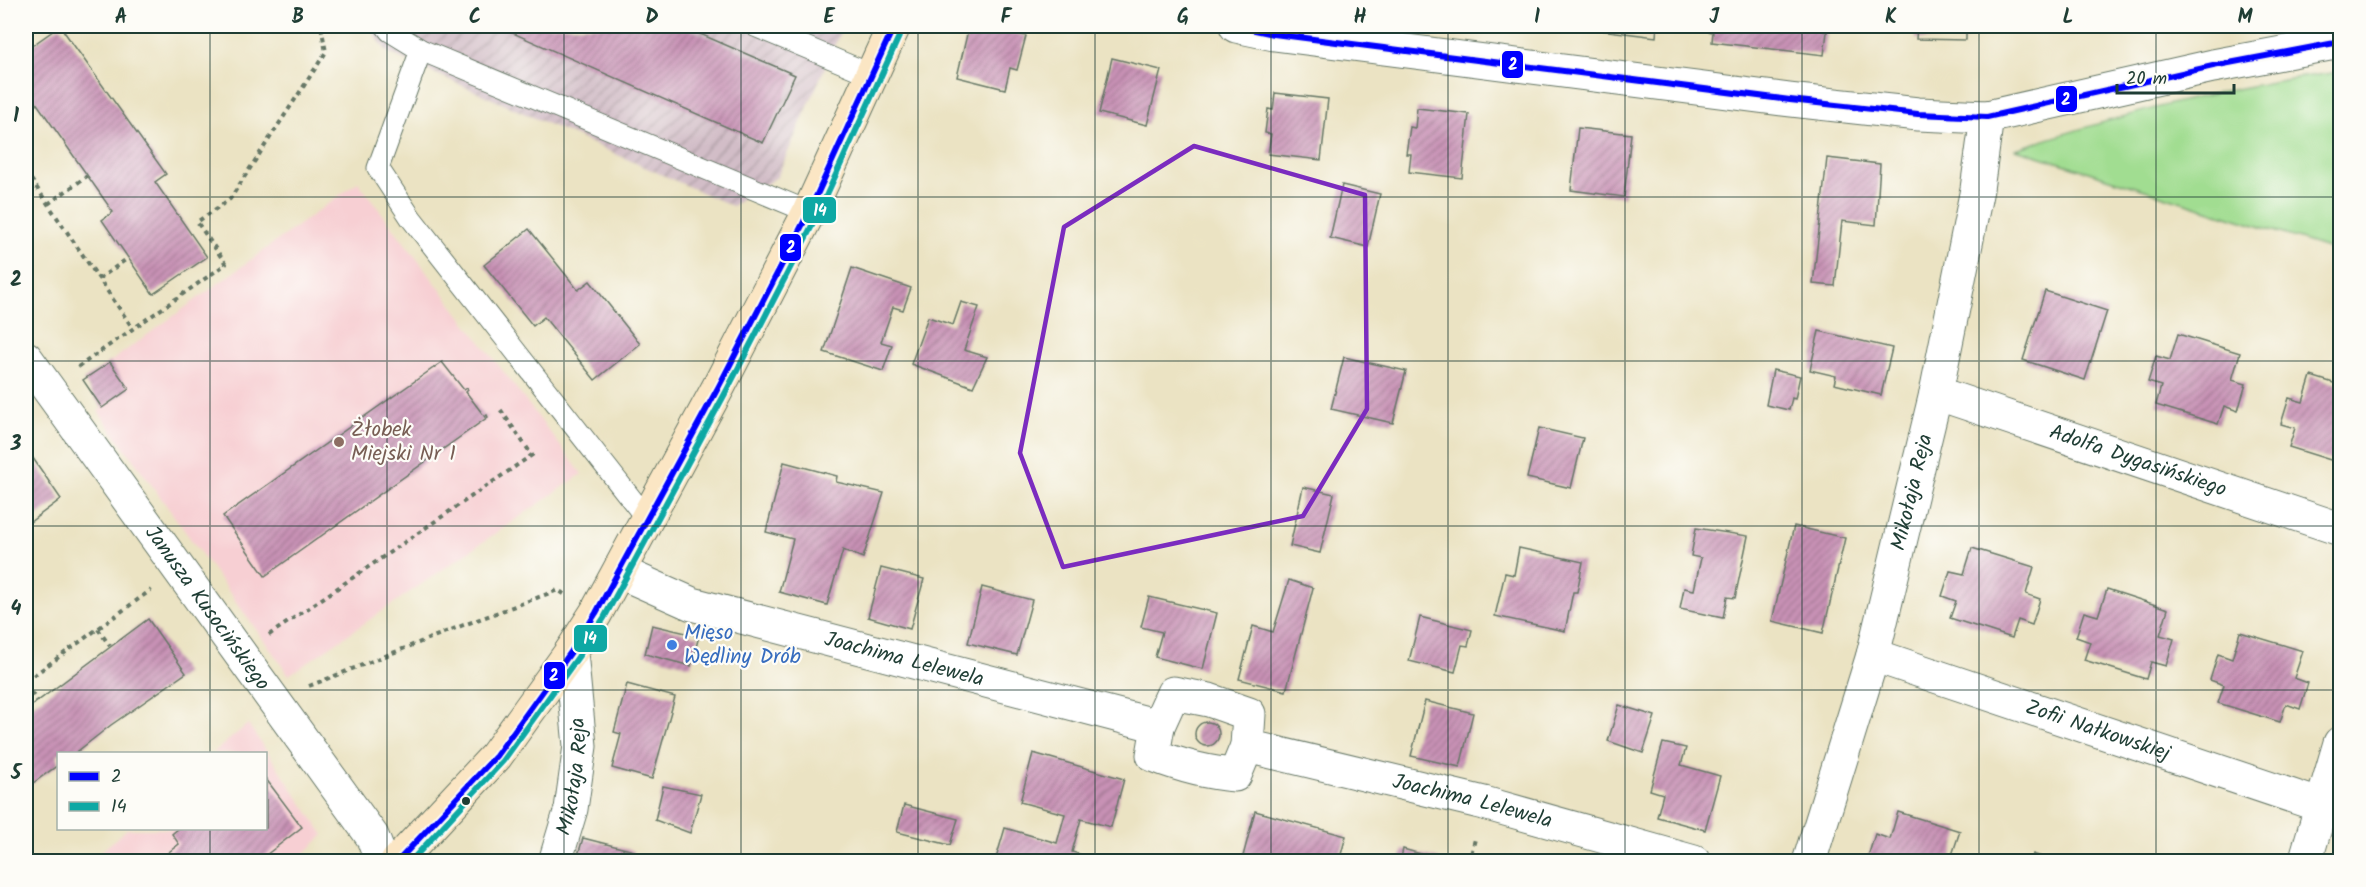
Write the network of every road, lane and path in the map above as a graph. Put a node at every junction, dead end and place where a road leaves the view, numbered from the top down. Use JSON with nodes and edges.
{"nodes":[{"id":1,"x":320,"y":26,"type":"edge"},
{"id":2,"x":386,"y":26,"type":"edge"},
{"id":3,"x":755,"y":26,"type":"edge"},
{"id":4,"x":894,"y":26,"type":"edge"},
{"id":5,"x":1236,"y":26,"type":"edge"},
{"id":6,"x":2340,"y":42,"type":"edge"},
{"id":7,"x":421,"y":50,"type":"junction"},
{"id":8,"x":872,"y":75,"type":"junction"},
{"id":9,"x":31,"y":96,"type":"dead end"},
{"id":10,"x":26,"y":99,"type":"edge"},
{"id":11,"x":1987,"y":117,"type":"junction"},
{"id":12,"x":26,"y":172,"type":"edge"},
{"id":13,"x":87,"y":176,"type":"dead end"},
{"id":14,"x":48,"y":204,"type":"junction"},
{"id":15,"x":809,"y":212,"type":"junction"},
{"id":16,"x":128,"y":258,"type":"dead end"},
{"id":17,"x":99,"y":279,"type":"junction"},
{"id":18,"x":132,"y":327,"type":"junction"},
{"id":19,"x":26,"y":358,"type":"edge"},
{"id":20,"x":48,"y":389,"type":"junction"},
{"id":21,"x":1936,"y":393,"type":"junction"},
{"id":22,"x":500,"y":409,"type":"dead end"},
{"id":23,"x":647,"y":519,"type":"junction"},
{"id":24,"x":2340,"y":529,"type":"edge"},
{"id":25,"x":178,"y":570,"type":"junction"},
{"id":26,"x":620,"y":572,"type":"junction"},
{"id":27,"x":596,"y":613,"type":"junction"},
{"id":28,"x":98,"y":629,"type":"junction"},
{"id":29,"x":110,"y":646,"type":"dead end"},
{"id":30,"x":571,"y":652,"type":"junction"},
{"id":31,"x":239,"y":654,"type":"junction"},
{"id":32,"x":1873,"y":655,"type":"junction"},
{"id":33,"x":26,"y":683,"type":"edge"},
{"id":34,"x":37,"y":701,"type":"dead end"},
{"id":35,"x":275,"y":703,"type":"junction"},
{"id":36,"x":1158,"y":726,"type":"junction"},
{"id":37,"x":2340,"y":743,"type":"edge"},
{"id":38,"x":1247,"y":746,"type":"junction"},
{"id":39,"x":2322,"y":806,"type":"junction"},
{"id":40,"x":382,"y":861,"type":"edge"},
{"id":41,"x":397,"y":861,"type":"edge"},
{"id":42,"x":555,"y":861,"type":"edge"},
{"id":43,"x":1694,"y":861,"type":"edge"},
{"id":44,"x":1809,"y":861,"type":"edge"},
{"id":45,"x":2305,"y":861,"type":"edge"}],
"edges":[{"from":1,"to":18,"type":"path"},
{"from":2,"to":7,"type":"lane"},
{"from":3,"to":8,"type":"lane"},
{"from":4,"to":8,"type":"street"},
{"from":5,"to":11,"type":"street"},
{"from":6,"to":11,"type":"street"},
{"from":7,"to":15,"type":"lane"},
{"from":7,"to":23,"type":"lane"},
{"from":8,"to":15,"type":"street"},
{"from":9,"to":10,"type":"path"},
{"from":11,"to":21,"type":"street","name":"Mikołaja Reja"},
{"from":12,"to":14,"type":"path"},
{"from":13,"to":14,"type":"path"},
{"from":14,"to":17,"type":"path"},
{"from":15,"to":23,"type":"street"},
{"from":16,"to":17,"type":"path"},
{"from":17,"to":18,"type":"path"},
{"from":18,"to":20,"type":"path"},
{"from":19,"to":20,"type":"street","name":"Janusza Kusocińskiego"},
{"from":20,"to":25,"type":"street","name":"Janusza Kusocińskiego"},
{"from":21,"to":24,"type":"street","name":"Adolfa Dygasińskiego"},
{"from":21,"to":32,"type":"street","name":"Mikołaja Reja"},
{"from":22,"to":31,"type":"path"},
{"from":23,"to":26,"type":"street"},
{"from":25,"to":28,"type":"path"},
{"from":25,"to":31,"type":"street","name":"Janusza Kusocińskiego"},
{"from":26,"to":27,"type":"street"},
{"from":26,"to":36,"type":"street","name":"Joachima Lelewela"},
{"from":27,"to":30,"type":"street"},
{"from":27,"to":35,"type":"path"},
{"from":28,"to":29,"type":"path"},
{"from":28,"to":33,"type":"path"},
{"from":30,"to":41,"type":"street"},
{"from":30,"to":42,"type":"street","name":"Mikołaja Reja"},
{"from":31,"to":35,"type":"street","name":"Janusza Kusocińskiego"},
{"from":32,"to":39,"type":"street","name":"Zofii Nałkowskiej"},
{"from":32,"to":44,"type":"street","name":"Mikołaja Reja"},
{"from":33,"to":34,"type":"path"},
{"from":35,"to":40,"type":"street","name":"Janusza Kusocińskiego"},
{"from":36,"to":38,"type":"street"},
{"from":36,"to":38,"type":"street"},
{"from":37,"to":39,"type":"street"},
{"from":38,"to":43,"type":"street","name":"Joachima Lelewela"},
{"from":39,"to":45,"type":"street"}]}
